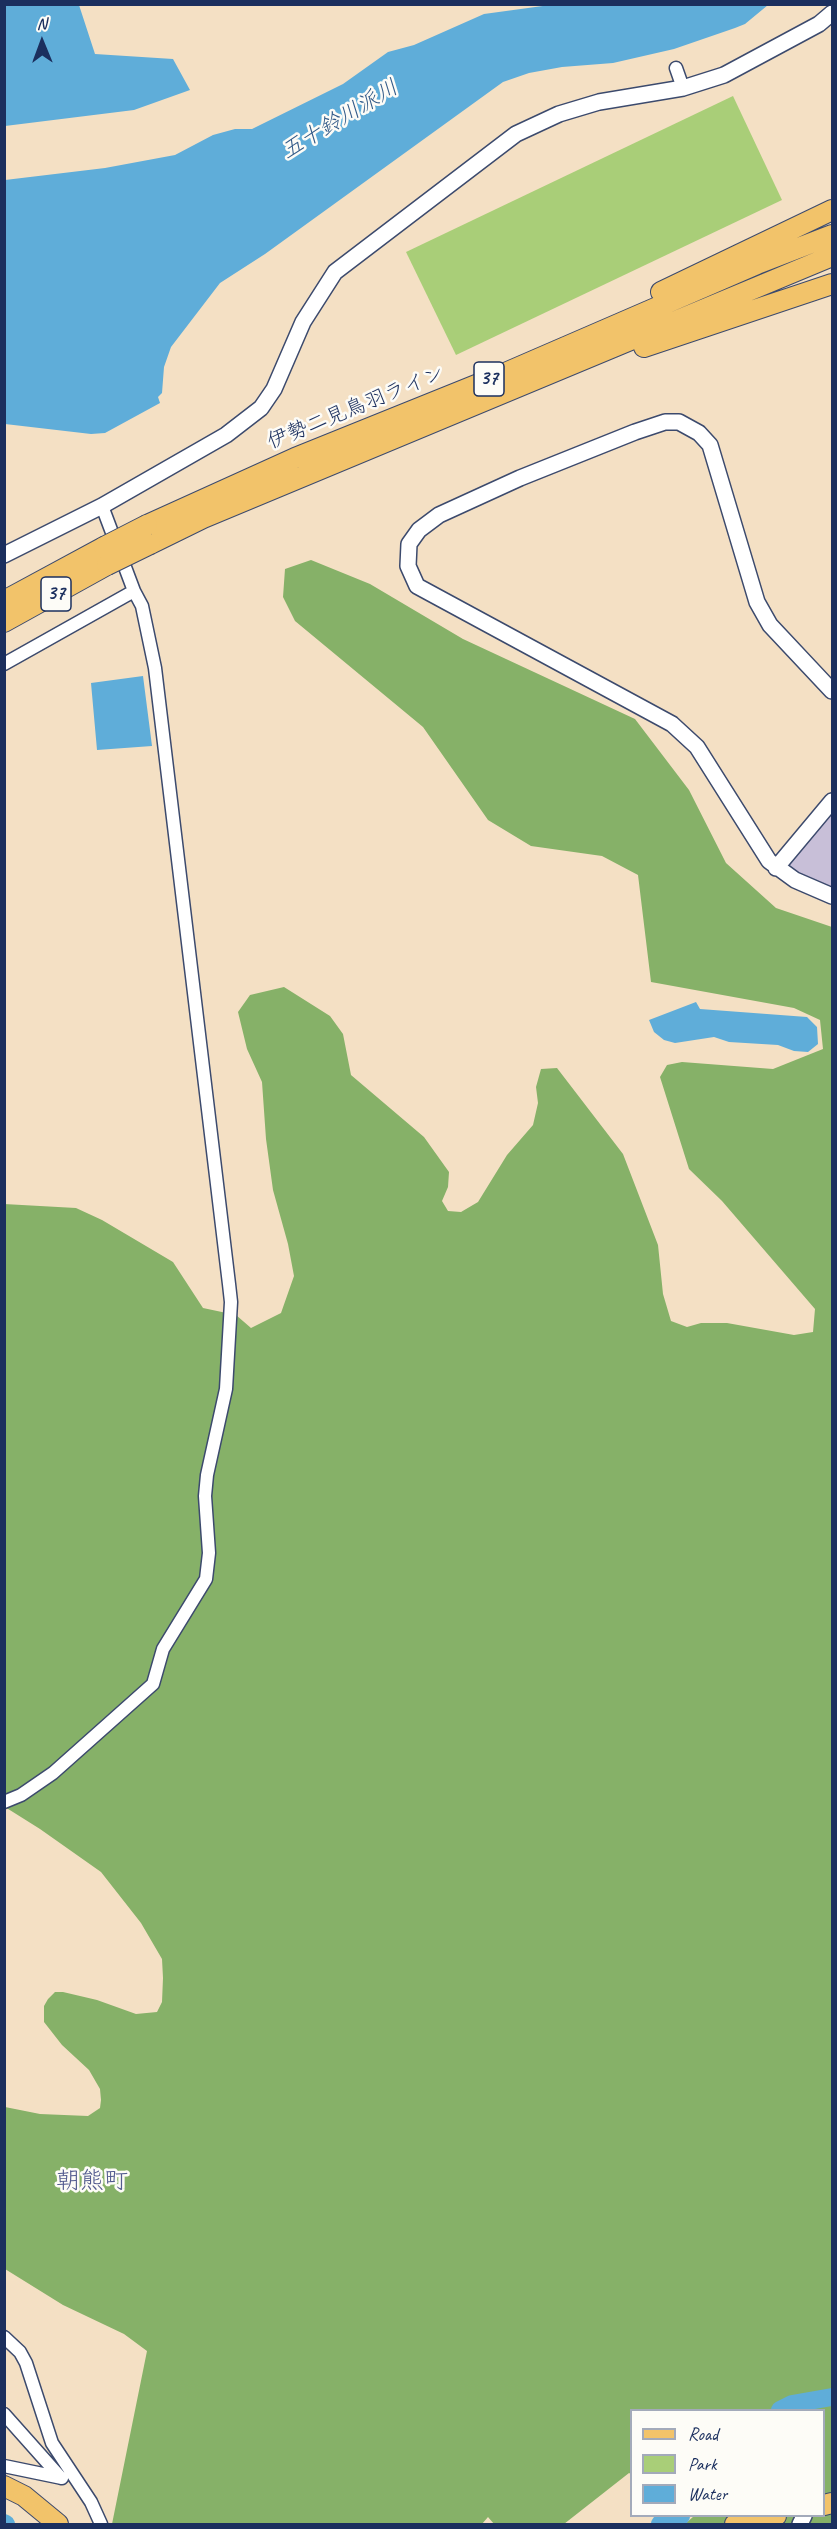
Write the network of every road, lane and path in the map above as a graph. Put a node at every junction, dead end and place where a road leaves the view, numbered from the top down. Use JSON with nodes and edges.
{"nodes":[{"id":1,"x":832,"y":14,"type":"edge"},
{"id":2,"x":676,"y":68,"type":"dead end"},
{"id":3,"x":682,"y":88,"type":"junction"},
{"id":4,"x":832,"y":210,"type":"edge"},
{"id":5,"x":832,"y":235,"type":"edge"},
{"id":6,"x":832,"y":256,"type":"edge"},
{"id":7,"x":832,"y":284,"type":"edge"},
{"id":8,"x":571,"y":364,"type":"junction"},
{"id":9,"x":496,"y":377,"type":"junction"},
{"id":10,"x":102,"y":506,"type":"junction"},
{"id":11,"x":148,"y":534,"type":"junction"},
{"id":12,"x":4,"y":555,"type":"edge"},
{"id":13,"x":106,"y":556,"type":"junction"},
{"id":14,"x":134,"y":591,"type":"junction"},
{"id":15,"x":4,"y":602,"type":"edge"},
{"id":16,"x":4,"y":622,"type":"edge"},
{"id":17,"x":4,"y":664,"type":"edge"},
{"id":18,"x":832,"y":691,"type":"edge"},
{"id":19,"x":832,"y":801,"type":"edge"},
{"id":20,"x":776,"y":868,"type":"junction"},
{"id":21,"x":832,"y":896,"type":"edge"},
{"id":22,"x":4,"y":1802,"type":"edge"},
{"id":23,"x":4,"y":2337,"type":"edge"},
{"id":24,"x":4,"y":2414,"type":"edge"},
{"id":25,"x":4,"y":2466,"type":"edge"},
{"id":26,"x":61,"y":2478,"type":"junction"},
{"id":27,"x":78,"y":2481,"type":"junction"},
{"id":28,"x":4,"y":2486,"type":"edge"},
{"id":29,"x":771,"y":2517,"type":"edge"},
{"id":30,"x":58,"y":2524,"type":"edge"},
{"id":31,"x":101,"y":2524,"type":"edge"},
{"id":32,"x":735,"y":2524,"type":"edge"}],
"edges":[{"from":1,"to":3,"type":"street"},
{"from":2,"to":3,"type":"street"},
{"from":3,"to":10,"type":"street"},
{"from":4,"to":9,"type":"main road"},
{"from":5,"to":9,"type":"main road","name":"伊勢二見鳥羽ライン","number":"37"},
{"from":6,"to":8,"type":"main road","name":"伊勢二見鳥羽ライン","number":"37"},
{"from":7,"to":8,"type":"main road"},
{"from":8,"to":11,"type":"main road","name":"伊勢二見鳥羽ライン","number":"37"},
{"from":9,"to":11,"type":"main road","name":"伊勢二見鳥羽ライン","number":"37"},
{"from":10,"to":12,"type":"street"},
{"from":10,"to":14,"type":"street"},
{"from":11,"to":13,"type":"main road","name":"伊勢二見鳥羽ライン","number":"37","bridge":true},
{"from":13,"to":15,"type":"main road","name":"伊勢二見鳥羽ライン","number":"37"},
{"from":13,"to":16,"type":"main road","name":"伊勢二見鳥羽ライン","number":"37"},
{"from":14,"to":17,"type":"street"},
{"from":14,"to":22,"type":"street"},
{"from":18,"to":20,"type":"street"},
{"from":19,"to":20,"type":"street"},
{"from":20,"to":21,"type":"street"},
{"from":23,"to":27,"type":"street"},
{"from":24,"to":26,"type":"street"},
{"from":25,"to":26,"type":"street"},
{"from":26,"to":27,"type":"street"},
{"from":27,"to":31,"type":"street"},
{"from":28,"to":30,"type":"main road"},
{"from":29,"to":32,"type":"main road"}]}
